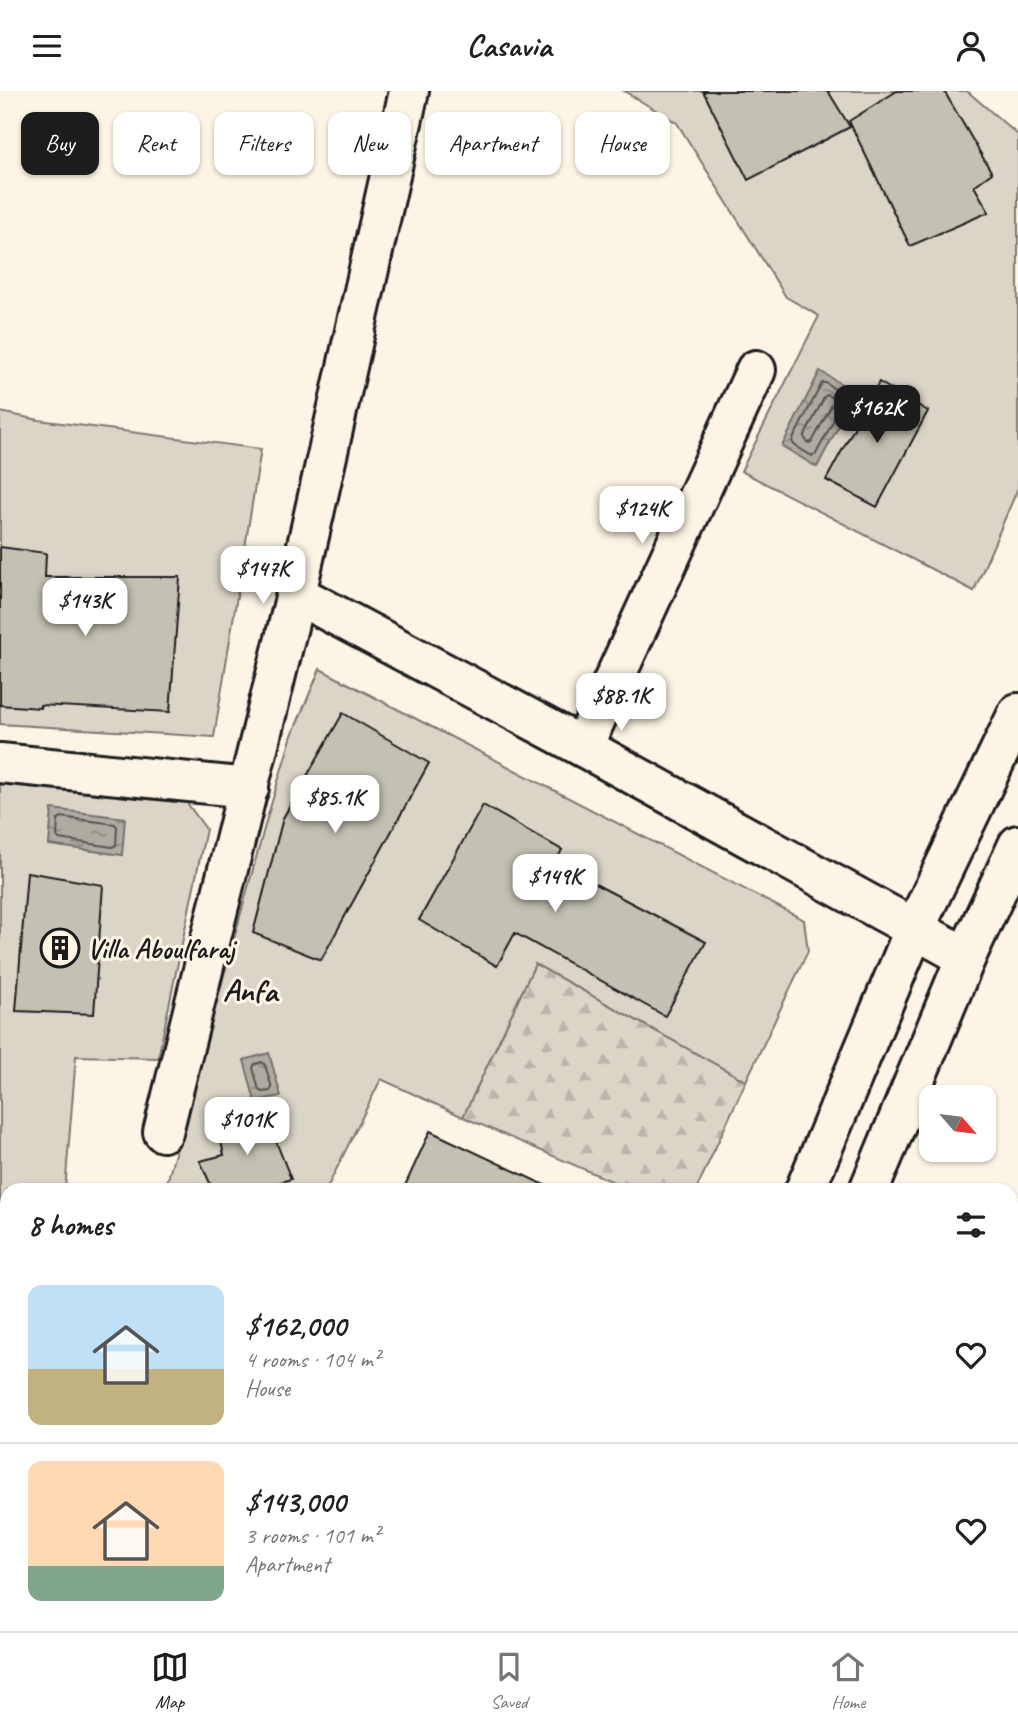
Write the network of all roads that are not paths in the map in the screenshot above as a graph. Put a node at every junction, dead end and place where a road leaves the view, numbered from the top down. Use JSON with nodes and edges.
{"nodes":[{"id":1,"x":409,"y":91,"type":"edge"},
{"id":2,"x":756,"y":370,"type":"dead end"},
{"id":3,"x":296,"y":594,"type":"junction"},
{"id":4,"x":1018,"y":713,"type":"edge"},
{"id":5,"x":583,"y":747,"type":"junction"},
{"id":6,"x":0,"y":763,"type":"edge"},
{"id":7,"x":249,"y":788,"type":"junction"},
{"id":8,"x":1018,"y":845,"type":"edge"},
{"id":9,"x":915,"y":928,"type":"junction"},
{"id":10,"x":966,"y":957,"type":"junction"},
{"id":11,"x":163,"y":1132,"type":"dead end"},
{"id":12,"x":807,"y":1183,"type":"edge"},
{"id":13,"x":872,"y":1183,"type":"edge"}],
"edges":[{"from":1,"to":3,"type":"main road"},
{"from":2,"to":5,"type":"main road"},
{"from":3,"to":5,"type":"main road"},
{"from":3,"to":7,"type":"main road"},
{"from":4,"to":9,"type":"main road"},
{"from":5,"to":9,"type":"main road"},
{"from":6,"to":7,"type":"main road"},
{"from":7,"to":11,"type":"main road"},
{"from":8,"to":10,"type":"main road"},
{"from":9,"to":10,"type":"main road"},
{"from":9,"to":12,"type":"main road"},
{"from":10,"to":13,"type":"main road"}]}
